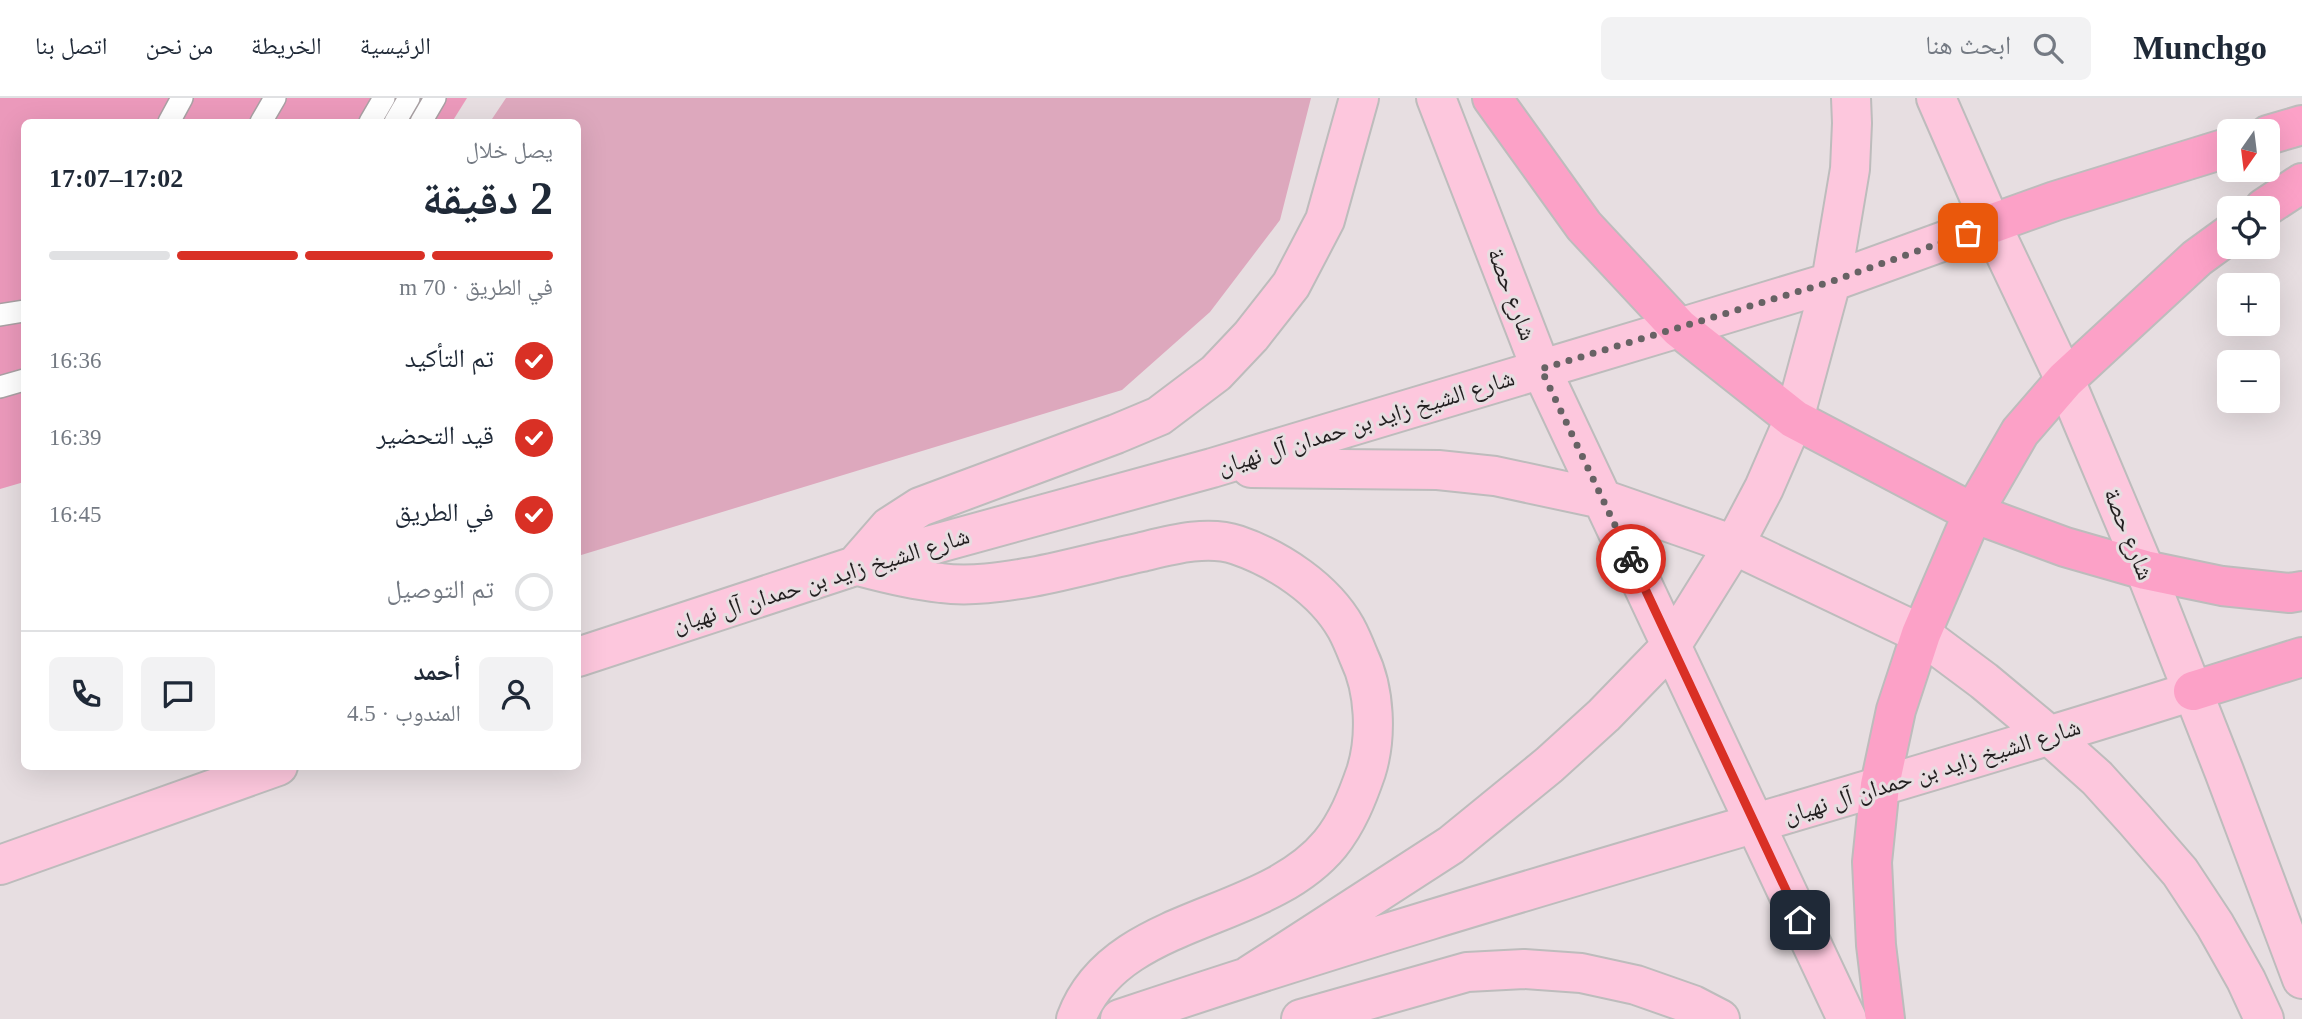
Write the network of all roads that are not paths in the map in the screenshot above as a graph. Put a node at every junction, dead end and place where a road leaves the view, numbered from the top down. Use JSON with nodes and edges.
{"nodes":[{"id":1,"x":182,"y":98,"type":"edge"},
{"id":2,"x":275,"y":98,"type":"edge"},
{"id":3,"x":384,"y":98,"type":"edge"},
{"id":4,"x":409,"y":98,"type":"edge"},
{"id":5,"x":435,"y":98,"type":"edge"},
{"id":6,"x":1359,"y":98,"type":"edge"},
{"id":7,"x":1436,"y":98,"type":"edge"},
{"id":8,"x":1492,"y":98,"type":"edge"},
{"id":9,"x":1851,"y":98,"type":"edge"},
{"id":10,"x":1936,"y":98,"type":"edge"},
{"id":11,"x":171,"y":119,"type":"edge"},
{"id":12,"x":263,"y":119,"type":"edge"},
{"id":13,"x":372,"y":119,"type":"edge"},
{"id":14,"x":397,"y":119,"type":"edge"},
{"id":15,"x":423,"y":119,"type":"edge"},
{"id":16,"x":2302,"y":125,"type":"edge"},
{"id":17,"x":2280,"y":131,"type":"edge"},
{"id":18,"x":2217,"y":151,"type":"edge"},
{"id":19,"x":2302,"y":183,"type":"edge"},
{"id":20,"x":2280,"y":197,"type":"edge"},
{"id":21,"x":1992,"y":225,"type":"junction"},
{"id":22,"x":2217,"y":243,"type":"edge"},
{"id":23,"x":1830,"y":282,"type":"junction"},
{"id":24,"x":1679,"y":328,"type":"junction"},
{"id":25,"x":1541,"y":369,"type":"junction"},
{"id":26,"x":2065,"y":380,"type":"junction"},
{"id":27,"x":21,"y":381,"type":"edge"},
{"id":28,"x":0,"y":387,"type":"edge"},
{"id":29,"x":1794,"y":419,"type":"junction"},
{"id":30,"x":1212,"y":468,"type":"junction"},
{"id":31,"x":1602,"y":499,"type":"junction"},
{"id":32,"x":1973,"y":513,"type":"junction"},
{"id":33,"x":1734,"y":545,"type":"junction"},
{"id":34,"x":855,"y":566,"type":"junction"},
{"id":35,"x":2145,"y":570,"type":"junction"},
{"id":36,"x":2302,"y":591,"type":"edge"},
{"id":37,"x":1921,"y":634,"type":"junction"},
{"id":38,"x":1671,"y":646,"type":"junction"},
{"id":39,"x":581,"y":656,"type":"edge"},
{"id":40,"x":2302,"y":657,"type":"edge"},
{"id":41,"x":2193,"y":691,"type":"junction"},
{"id":42,"x":2050,"y":736,"type":"junction"},
{"id":43,"x":267,"y":770,"type":"edge"},
{"id":44,"x":1880,"y":785,"type":"junction"},
{"id":45,"x":1755,"y":824,"type":"junction"},
{"id":46,"x":0,"y":865,"type":"edge"},
{"id":47,"x":1250,"y":975,"type":"junction"},
{"id":48,"x":2302,"y":979,"type":"edge"},
{"id":49,"x":1076,"y":1019,"type":"edge"},
{"id":50,"x":1120,"y":1019,"type":"edge"},
{"id":51,"x":1301,"y":1019,"type":"edge"},
{"id":52,"x":1720,"y":1019,"type":"edge"},
{"id":53,"x":1847,"y":1019,"type":"edge"},
{"id":54,"x":1885,"y":1019,"type":"edge"},
{"id":55,"x":2264,"y":1019,"type":"edge"}],
"edges":[{"from":1,"to":11,"type":"lane"},
{"from":2,"to":12,"type":"lane"},
{"from":3,"to":13,"type":"lane"},
{"from":4,"to":14,"type":"lane"},
{"from":5,"to":15,"type":"lane"},
{"from":6,"to":34,"type":"main road"},
{"from":7,"to":25,"type":"main road","name":"شارع حصة"},
{"from":8,"to":24,"type":"highway"},
{"from":9,"to":23,"type":"main road"},
{"from":10,"to":21,"type":"main road","name":"شارع حصة"},
{"from":16,"to":17,"type":"highway"},
{"from":18,"to":21,"type":"highway","name":"شارع الشيخ زايد بن حمدان آل نهيان"},
{"from":19,"to":20,"type":"highway"},
{"from":21,"to":23,"type":"main road","name":"شارع الشيخ زايد بن حمدان آل نهيان"},
{"from":21,"to":26,"type":"main road","name":"شارع حصة"},
{"from":22,"to":26,"type":"highway"},
{"from":23,"to":24,"type":"main road","name":"شارع الشيخ زايد بن حمدان آل نهيان"},
{"from":23,"to":29,"type":"main road"},
{"from":24,"to":25,"type":"main road","name":"شارع الشيخ زايد بن حمدان آل نهيان"},
{"from":24,"to":29,"type":"highway"},
{"from":25,"to":30,"type":"main road","name":"شارع الشيخ زايد بن حمدان آل نهيان"},
{"from":25,"to":31,"type":"main road","name":"شارع حصة"},
{"from":26,"to":32,"type":"highway"},
{"from":26,"to":35,"type":"main road","name":"شارع حصة"},
{"from":27,"to":28,"type":"lane"},
{"from":29,"to":32,"type":"highway"},
{"from":29,"to":33,"type":"main road"},
{"from":30,"to":31,"type":"main road"},
{"from":30,"to":34,"type":"main road","name":"شارع الشيخ زايد بن حمدان آل نهيان"},
{"from":31,"to":33,"type":"main road"},
{"from":31,"to":38,"type":"main road","name":"شارع حصة"},
{"from":32,"to":35,"type":"highway"},
{"from":32,"to":37,"type":"highway"},
{"from":33,"to":37,"type":"main road"},
{"from":33,"to":38,"type":"main road"},
{"from":34,"to":39,"type":"main road","name":"شارع الشيخ زايد بن حمدان آل نهيان"},
{"from":34,"to":49,"type":"main road"},
{"from":35,"to":36,"type":"highway"},
{"from":35,"to":41,"type":"main road","name":"شارع حصة"},
{"from":37,"to":42,"type":"main road"},
{"from":37,"to":44,"type":"highway"},
{"from":38,"to":45,"type":"main road","name":"شارع حصة"},
{"from":38,"to":47,"type":"main road"},
{"from":40,"to":41,"type":"highway","name":"شارع الشيخ زايد بن حمدان آل نهيان"},
{"from":41,"to":42,"type":"main road","name":"شارع الشيخ زايد بن حمدان آل نهيان"},
{"from":41,"to":48,"type":"main road","name":"شارع حصة"},
{"from":42,"to":44,"type":"main road","name":"شارع الشيخ زايد بن حمدان آل نهيان"},
{"from":42,"to":55,"type":"main road"},
{"from":43,"to":46,"type":"main road"},
{"from":44,"to":45,"type":"main road","name":"شارع الشيخ زايد بن حمدان آل نهيان"},
{"from":44,"to":54,"type":"highway"},
{"from":45,"to":47,"type":"main road","name":"شارع الشيخ زايد بن حمدان آل نهيان"},
{"from":45,"to":53,"type":"main road","name":"شارع حصة"},
{"from":47,"to":50,"type":"main road","name":"شارع الشيخ زايد بن حمدان آل نهيان"},
{"from":51,"to":52,"type":"main road"}]}
